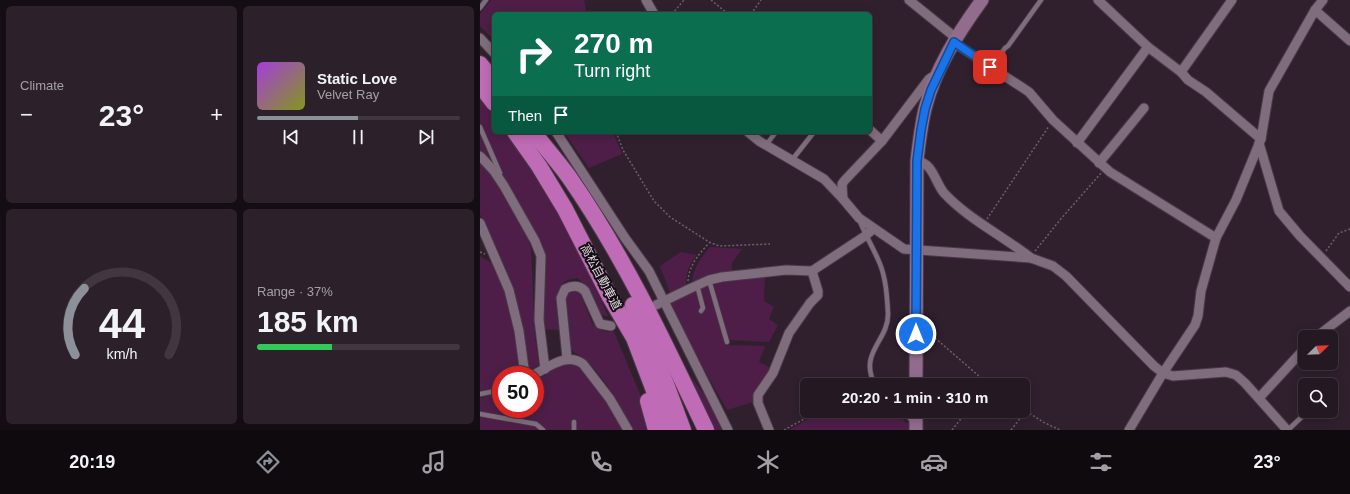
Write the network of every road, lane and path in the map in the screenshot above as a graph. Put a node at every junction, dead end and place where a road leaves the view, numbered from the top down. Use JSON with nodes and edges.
{"nodes":[{"id":1,"x":486,"y":0,"type":"edge"},
{"id":2,"x":646,"y":0,"type":"edge"},
{"id":3,"x":684,"y":0,"type":"edge"},
{"id":4,"x":711,"y":0,"type":"edge"},
{"id":5,"x":761,"y":0,"type":"edge"},
{"id":6,"x":909,"y":0,"type":"edge"},
{"id":7,"x":982,"y":0,"type":"edge"},
{"id":8,"x":1041,"y":0,"type":"edge"},
{"id":9,"x":1098,"y":0,"type":"edge"},
{"id":10,"x":1232,"y":0,"type":"edge"},
{"id":11,"x":1317,"y":4,"type":"edge"},
{"id":12,"x":480,"y":8,"type":"edge"},
{"id":13,"x":653,"y":12,"type":"edge"},
{"id":14,"x":674,"y":12,"type":"edge"},
{"id":15,"x":726,"y":12,"type":"edge"},
{"id":16,"x":752,"y":12,"type":"edge"},
{"id":17,"x":480,"y":38,"type":"edge"},
{"id":18,"x":955,"y":40,"type":"junction"},
{"id":19,"x":1350,"y":41,"type":"edge"},
{"id":20,"x":1148,"y":47,"type":"junction"},
{"id":21,"x":492,"y":51,"type":"edge"},
{"id":22,"x":480,"y":64,"type":"edge"},
{"id":23,"x":990,"y":67,"type":"junction"},
{"id":24,"x":938,"y":72,"type":"junction"},
{"id":25,"x":1181,"y":72,"type":"junction"},
{"id":26,"x":492,"y":79,"type":"edge"},
{"id":27,"x":480,"y":85,"type":"edge"},
{"id":28,"x":492,"y":100,"type":"edge"},
{"id":29,"x":1144,"y":108,"type":"dead end"},
{"id":30,"x":1053,"y":120,"type":"junction"},
{"id":31,"x":480,"y":127,"type":"edge"},
{"id":32,"x":872,"y":132,"type":"edge"},
{"id":33,"x":516,"y":134,"type":"edge"},
{"id":34,"x":534,"y":134,"type":"edge"},
{"id":35,"x":535,"y":134,"type":"edge"},
{"id":36,"x":557,"y":134,"type":"edge"},
{"id":37,"x":617,"y":134,"type":"edge"},
{"id":38,"x":751,"y":134,"type":"edge"},
{"id":39,"x":774,"y":134,"type":"edge"},
{"id":40,"x":812,"y":134,"type":"edge"},
{"id":41,"x":882,"y":141,"type":"junction"},
{"id":42,"x":1260,"y":141,"type":"junction"},
{"id":43,"x":1078,"y":143,"type":"junction"},
{"id":44,"x":766,"y":145,"type":"junction"},
{"id":45,"x":480,"y":156,"type":"edge"},
{"id":46,"x":792,"y":160,"type":"junction"},
{"id":47,"x":917,"y":161,"type":"junction"},
{"id":48,"x":1102,"y":166,"type":"junction"},
{"id":49,"x":504,"y":186,"type":"junction"},
{"id":50,"x":843,"y":199,"type":"junction"},
{"id":51,"x":858,"y":218,"type":"junction"},
{"id":52,"x":480,"y":223,"type":"edge"},
{"id":53,"x":984,"y":224,"type":"junction"},
{"id":54,"x":873,"y":229,"type":"junction"},
{"id":55,"x":1350,"y":229,"type":"edge"},
{"id":56,"x":865,"y":236,"type":"junction"},
{"id":57,"x":1216,"y":238,"type":"junction"},
{"id":58,"x":709,"y":242,"type":"junction"},
{"id":59,"x":770,"y":244,"type":"dead end"},
{"id":60,"x":917,"y":250,"type":"junction"},
{"id":61,"x":1322,"y":257,"type":"junction"},
{"id":62,"x":1031,"y":258,"type":"junction"},
{"id":63,"x":812,"y":271,"type":"junction"},
{"id":64,"x":709,"y":280,"type":"junction"},
{"id":65,"x":693,"y":287,"type":"junction"},
{"id":66,"x":1350,"y":287,"type":"edge"},
{"id":67,"x":610,"y":297,"type":"junction"},
{"id":68,"x":665,"y":301,"type":"junction"},
{"id":69,"x":656,"y":305,"type":"dead end"},
{"id":70,"x":701,"y":311,"type":"dead end"},
{"id":71,"x":1350,"y":311,"type":"edge"},
{"id":72,"x":916,"y":324,"type":"junction"},
{"id":73,"x":611,"y":326,"type":"dead end"},
{"id":74,"x":1325,"y":330,"type":"edge"},
{"id":75,"x":727,"y":342,"type":"dead end"},
{"id":76,"x":1298,"y":356,"type":"edge"},
{"id":77,"x":567,"y":358,"type":"junction"},
{"id":78,"x":524,"y":366,"type":"edge"},
{"id":79,"x":545,"y":369,"type":"joint"},
{"id":80,"x":1163,"y":373,"type":"junction"},
{"id":81,"x":872,"y":378,"type":"edge"},
{"id":82,"x":916,"y":378,"type":"edge"},
{"id":83,"x":980,"y":378,"type":"edge"},
{"id":84,"x":492,"y":392,"type":"edge"},
{"id":85,"x":480,"y":394,"type":"edge"},
{"id":86,"x":1259,"y":398,"type":"junction"},
{"id":87,"x":1030,"y":413,"type":"edge"},
{"id":88,"x":480,"y":414,"type":"edge"},
{"id":89,"x":806,"y":418,"type":"edge"},
{"id":90,"x":909,"y":418,"type":"edge"},
{"id":91,"x":961,"y":418,"type":"edge"},
{"id":92,"x":1020,"y":418,"type":"edge"},
{"id":93,"x":1300,"y":418,"type":"edge"},
{"id":94,"x":574,"y":422,"type":"dead end"},
{"id":95,"x":916,"y":427,"type":"edge"},
{"id":96,"x":543,"y":430,"type":"edge"},
{"id":97,"x":574,"y":430,"type":"edge"},
{"id":98,"x":628,"y":430,"type":"edge"},
{"id":99,"x":656,"y":430,"type":"edge"},
{"id":100,"x":669,"y":430,"type":"edge"},
{"id":101,"x":682,"y":430,"type":"edge"},
{"id":102,"x":706,"y":430,"type":"edge"},
{"id":103,"x":728,"y":430,"type":"edge"},
{"id":104,"x":769,"y":430,"type":"edge"},
{"id":105,"x":784,"y":430,"type":"edge"},
{"id":106,"x":952,"y":430,"type":"edge"},
{"id":107,"x":1011,"y":430,"type":"edge"},
{"id":108,"x":1060,"y":430,"type":"edge"},
{"id":109,"x":1129,"y":430,"type":"edge"},
{"id":110,"x":1287,"y":430,"type":"edge"}],
"edges":[{"from":1,"to":12,"type":"lane"},
{"from":2,"to":13,"type":"street"},
{"from":3,"to":14,"type":"path"},
{"from":4,"to":15,"type":"path"},
{"from":5,"to":16,"type":"path"},
{"from":6,"to":18,"type":"street"},
{"from":7,"to":18,"type":"main road"},
{"from":8,"to":23,"type":"lane"},
{"from":9,"to":20,"type":"street"},
{"from":10,"to":25,"type":"street"},
{"from":11,"to":19,"type":"street"},
{"from":11,"to":42,"type":"street"},
{"from":17,"to":21,"type":"street"},
{"from":18,"to":23,"type":"street"},
{"from":18,"to":24,"type":"main road"},
{"from":20,"to":25,"type":"street"},
{"from":20,"to":43,"type":"street"},
{"from":22,"to":26,"type":"highway"},
{"from":23,"to":30,"type":"street"},
{"from":24,"to":41,"type":"street"},
{"from":24,"to":47,"type":"main road"},
{"from":25,"to":42,"type":"street"},
{"from":27,"to":28,"type":"highway"},
{"from":29,"to":48,"type":"street"},
{"from":30,"to":43,"type":"street"},
{"from":30,"to":53,"type":"path"},
{"from":31,"to":49,"type":"lane"},
{"from":32,"to":41,"type":"street"},
{"from":33,"to":67,"type":"highway","name":"高松自動車道"},
{"from":34,"to":101,"type":"highway","name":"高松自動車道"},
{"from":35,"to":102,"type":"highway"},
{"from":36,"to":68,"type":"street"},
{"from":37,"to":58,"type":"path"},
{"from":38,"to":44,"type":"street"},
{"from":39,"to":44,"type":"lane"},
{"from":40,"to":46,"type":"lane"},
{"from":41,"to":50,"type":"street"},
{"from":42,"to":57,"type":"street"},
{"from":42,"to":61,"type":"street"},
{"from":43,"to":48,"type":"street"},
{"from":44,"to":46,"type":"street"},
{"from":45,"to":49,"type":"street"},
{"from":46,"to":50,"type":"street"},
{"from":47,"to":53,"type":"street"},
{"from":47,"to":60,"type":"main road"},
{"from":48,"to":57,"type":"street"},
{"from":48,"to":62,"type":"path"},
{"from":49,"to":79,"type":"street"},
{"from":50,"to":51,"type":"street"},
{"from":51,"to":54,"type":"street"},
{"from":51,"to":56,"type":"lane"},
{"from":52,"to":78,"type":"street"},
{"from":53,"to":62,"type":"street"},
{"from":54,"to":56,"type":"street"},
{"from":54,"to":60,"type":"street"},
{"from":55,"to":61,"type":"path"},
{"from":56,"to":63,"type":"street"},
{"from":56,"to":81,"type":"lane"},
{"from":57,"to":80,"type":"street"},
{"from":58,"to":59,"type":"path"},
{"from":58,"to":65,"type":"path"},
{"from":60,"to":62,"type":"street"},
{"from":60,"to":72,"type":"main road"},
{"from":61,"to":66,"type":"street"},
{"from":62,"to":80,"type":"street"},
{"from":63,"to":64,"type":"street"},
{"from":63,"to":104,"type":"street"},
{"from":64,"to":65,"type":"street"},
{"from":64,"to":75,"type":"lane"},
{"from":65,"to":68,"type":"street"},
{"from":65,"to":70,"type":"lane"},
{"from":67,"to":99,"type":"highway"},
{"from":67,"to":100,"type":"highway","name":"高松自動車道"},
{"from":68,"to":69,"type":"street"},
{"from":68,"to":103,"type":"street"},
{"from":71,"to":74,"type":"street"},
{"from":72,"to":82,"type":"main road"},
{"from":72,"to":83,"type":"path"},
{"from":73,"to":77,"type":"street"},
{"from":76,"to":86,"type":"street"},
{"from":77,"to":79,"type":"street"},
{"from":77,"to":98,"type":"street"},
{"from":80,"to":86,"type":"street"},
{"from":80,"to":109,"type":"street"},
{"from":84,"to":85,"type":"lane"},
{"from":86,"to":110,"type":"street"},
{"from":87,"to":108,"type":"path"},
{"from":88,"to":96,"type":"lane"},
{"from":89,"to":105,"type":"path"},
{"from":90,"to":95,"type":"lane"},
{"from":91,"to":106,"type":"path"},
{"from":92,"to":107,"type":"path"},
{"from":93,"to":110,"type":"lane"},
{"from":94,"to":97,"type":"lane"}]}
